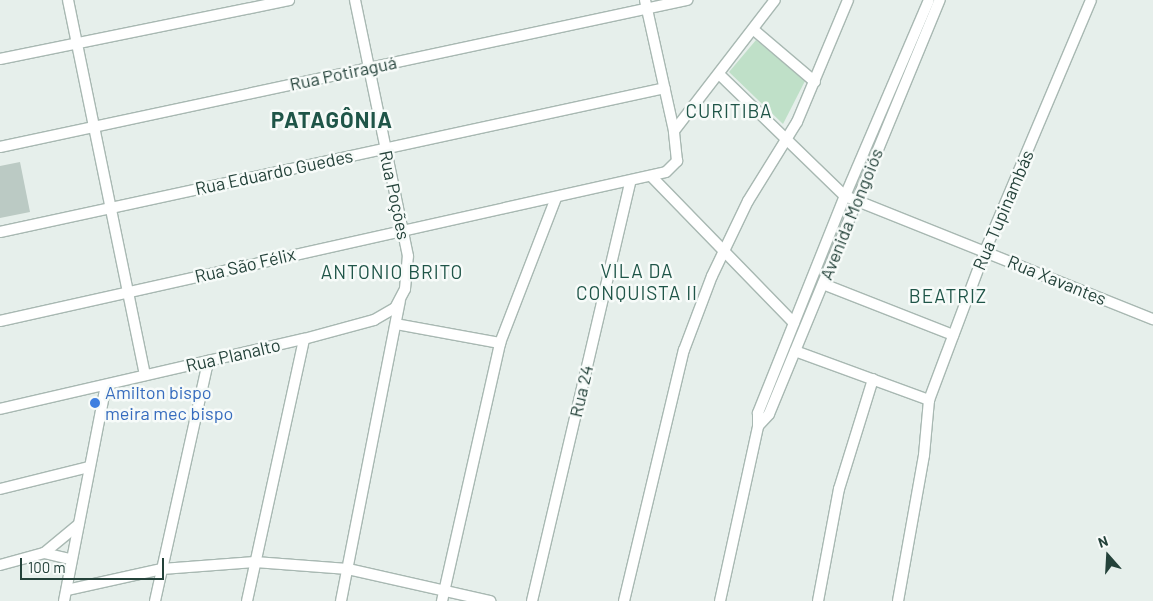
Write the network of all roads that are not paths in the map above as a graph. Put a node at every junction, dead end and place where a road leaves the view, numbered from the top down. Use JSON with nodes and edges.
{"nodes":[{"id":1,"x":68,"y":0,"type":"edge"},
{"id":2,"x":289,"y":0,"type":"edge"},
{"id":3,"x":355,"y":0,"type":"edge"},
{"id":4,"x":686,"y":0,"type":"edge"},
{"id":5,"x":775,"y":0,"type":"edge"},
{"id":6,"x":848,"y":0,"type":"edge"},
{"id":7,"x":930,"y":0,"type":"edge"},
{"id":8,"x":940,"y":0,"type":"edge"},
{"id":9,"x":1091,"y":0,"type":"edge"},
{"id":10,"x":646,"y":4,"type":"edge"},
{"id":11,"x":754,"y":30,"type":"junction"},
{"id":12,"x":76,"y":42,"type":"junction"},
{"id":13,"x":0,"y":59,"type":"edge"},
{"id":14,"x":370,"y":68,"type":"junction"},
{"id":15,"x":720,"y":75,"type":"junction"},
{"id":16,"x":815,"y":82,"type":"junction"},
{"id":17,"x":664,"y":88,"type":"junction"},
{"id":18,"x":94,"y":127,"type":"junction"},
{"id":19,"x":674,"y":131,"type":"junction"},
{"id":20,"x":786,"y":142,"type":"junction"},
{"id":21,"x":0,"y":147,"type":"edge"},
{"id":22,"x":385,"y":148,"type":"junction"},
{"id":23,"x":651,"y":176,"type":"junction"},
{"id":24,"x":630,"y":182,"type":"junction"},
{"id":25,"x":845,"y":196,"type":"junction"},
{"id":26,"x":556,"y":198,"type":"junction"},
{"id":27,"x":856,"y":201,"type":"junction"},
{"id":28,"x":111,"y":208,"type":"junction"},
{"id":29,"x":404,"y":230,"type":"junction"},
{"id":30,"x":0,"y":232,"type":"edge"},
{"id":31,"x":725,"y":249,"type":"junction"},
{"id":32,"x":985,"y":251,"type":"junction"},
{"id":33,"x":822,"y":284,"type":"junction"},
{"id":34,"x":128,"y":291,"type":"junction"},
{"id":35,"x":400,"y":300,"type":"junction"},
{"id":36,"x":1153,"y":319,"type":"edge"},
{"id":37,"x":0,"y":321,"type":"edge"},
{"id":38,"x":794,"y":323,"type":"junction"},
{"id":39,"x":396,"y":324,"type":"junction"},
{"id":40,"x":953,"y":335,"type":"junction"},
{"id":41,"x":304,"y":339,"type":"junction"},
{"id":42,"x":500,"y":343,"type":"junction"},
{"id":43,"x":795,"y":351,"type":"junction"},
{"id":44,"x":208,"y":361,"type":"junction"},
{"id":45,"x":144,"y":375,"type":"junction"},
{"id":46,"x":873,"y":378,"type":"junction"},
{"id":47,"x":106,"y":385,"type":"junction"},
{"id":48,"x":929,"y":400,"type":"junction"},
{"id":49,"x":0,"y":408,"type":"edge"},
{"id":50,"x":758,"y":426,"type":"junction"},
{"id":51,"x":89,"y":467,"type":"junction"},
{"id":52,"x":0,"y":488,"type":"edge"},
{"id":53,"x":79,"y":524,"type":"junction"},
{"id":54,"x":44,"y":553,"type":"junction"},
{"id":55,"x":71,"y":559,"type":"junction"},
{"id":56,"x":256,"y":562,"type":"junction"},
{"id":57,"x":0,"y":564,"type":"edge"},
{"id":58,"x":162,"y":569,"type":"junction"},
{"id":59,"x":348,"y":569,"type":"junction"},
{"id":60,"x":67,"y":590,"type":"junction"},
{"id":61,"x":444,"y":596,"type":"edge"},
{"id":62,"x":64,"y":601,"type":"edge"},
{"id":63,"x":155,"y":601,"type":"edge"},
{"id":64,"x":247,"y":601,"type":"edge"},
{"id":65,"x":341,"y":601,"type":"edge"},
{"id":66,"x":490,"y":601,"type":"edge"},
{"id":67,"x":532,"y":601,"type":"edge"},
{"id":68,"x":624,"y":601,"type":"edge"},
{"id":69,"x":720,"y":601,"type":"edge"},
{"id":70,"x":818,"y":601,"type":"edge"},
{"id":71,"x":898,"y":601,"type":"edge"}],
"edges":[{"from":1,"to":12,"type":"street"},
{"from":2,"to":12,"type":"street"},
{"from":3,"to":14,"type":"street","name":"Rua Poções"},
{"from":4,"to":10,"type":"street","name":"Rua Potiraguá"},
{"from":5,"to":11,"type":"street"},
{"from":6,"to":16,"type":"street"},
{"from":7,"to":25,"type":"street","name":"Avenida Mongoiós"},
{"from":8,"to":27,"type":"street","name":"Avenida Mongoiós"},
{"from":9,"to":32,"type":"street","name":"Rua Tupinambás"},
{"from":10,"to":14,"type":"street","name":"Rua Potiraguá"},
{"from":10,"to":17,"type":"street"},
{"from":11,"to":15,"type":"street"},
{"from":11,"to":16,"type":"street"},
{"from":12,"to":13,"type":"street"},
{"from":12,"to":18,"type":"street"},
{"from":14,"to":18,"type":"street","name":"Rua Potiraguá"},
{"from":14,"to":22,"type":"street","name":"Rua Poções"},
{"from":15,"to":19,"type":"street"},
{"from":15,"to":20,"type":"street","name":"Rua Xavantes"},
{"from":16,"to":20,"type":"street"},
{"from":17,"to":19,"type":"street"},
{"from":17,"to":22,"type":"street","name":"Rua Eduardo Guedes"},
{"from":18,"to":21,"type":"street","name":"Rua Potiraguá"},
{"from":18,"to":28,"type":"street"},
{"from":19,"to":23,"type":"street","name":"Rua São Félix"},
{"from":20,"to":25,"type":"street","name":"Rua Xavantes"},
{"from":20,"to":31,"type":"street"},
{"from":22,"to":28,"type":"street","name":"Rua Eduardo Guedes"},
{"from":22,"to":29,"type":"street","name":"Rua Poções"},
{"from":23,"to":24,"type":"street","name":"Rua São Félix"},
{"from":23,"to":31,"type":"street"},
{"from":24,"to":26,"type":"street","name":"Rua São Félix"},
{"from":24,"to":67,"type":"street","name":"Rua 24"},
{"from":25,"to":27,"type":"street","name":"Rua Xavantes"},
{"from":25,"to":38,"type":"street","name":"Avenida Mongoiós"},
{"from":26,"to":29,"type":"street","name":"Rua São Félix"},
{"from":26,"to":42,"type":"street"},
{"from":27,"to":32,"type":"street","name":"Rua Xavantes"},
{"from":27,"to":33,"type":"street","name":"Avenida Mongoiós"},
{"from":28,"to":30,"type":"street","name":"Rua Eduardo Guedes"},
{"from":28,"to":34,"type":"street"},
{"from":29,"to":34,"type":"street","name":"Rua São Félix"},
{"from":29,"to":35,"type":"street","name":"Rua Poções"},
{"from":31,"to":38,"type":"street"},
{"from":31,"to":68,"type":"street"},
{"from":32,"to":36,"type":"street","name":"Rua Xavantes"},
{"from":32,"to":40,"type":"street","name":"Rua Tupinambás"},
{"from":33,"to":40,"type":"street"},
{"from":33,"to":43,"type":"street","name":"Avenida Mongoiós"},
{"from":34,"to":37,"type":"street","name":"Rua São Félix"},
{"from":34,"to":45,"type":"street"},
{"from":35,"to":39,"type":"street","name":"Rua Poções"},
{"from":35,"to":41,"type":"street","name":"Rua Planalto"},
{"from":38,"to":50,"type":"street","name":"Avenida Mongoiós"},
{"from":39,"to":42,"type":"street"},
{"from":39,"to":59,"type":"street","name":"Rua Poções"},
{"from":40,"to":48,"type":"street","name":"Rua Tupinambás"},
{"from":41,"to":44,"type":"street","name":"Rua Planalto"},
{"from":41,"to":56,"type":"street"},
{"from":42,"to":61,"type":"street"},
{"from":43,"to":46,"type":"street"},
{"from":43,"to":50,"type":"street","name":"Avenida Mongoiós"},
{"from":44,"to":45,"type":"street","name":"Rua Planalto"},
{"from":44,"to":58,"type":"street"},
{"from":45,"to":47,"type":"street","name":"Rua Planalto"},
{"from":46,"to":48,"type":"street"},
{"from":46,"to":70,"type":"street"},
{"from":47,"to":49,"type":"street","name":"Rua Planalto"},
{"from":47,"to":51,"type":"street"},
{"from":48,"to":71,"type":"street","name":"Rua Tupinambás"},
{"from":50,"to":69,"type":"street","name":"Avenida Mongoiós"},
{"from":51,"to":52,"type":"street"},
{"from":51,"to":53,"type":"street"},
{"from":53,"to":54,"type":"street"},
{"from":53,"to":55,"type":"street"},
{"from":54,"to":55,"type":"street"},
{"from":54,"to":57,"type":"street"},
{"from":55,"to":60,"type":"street"},
{"from":56,"to":58,"type":"street"},
{"from":56,"to":59,"type":"street"},
{"from":56,"to":64,"type":"street"},
{"from":58,"to":60,"type":"street"},
{"from":58,"to":63,"type":"street"},
{"from":59,"to":61,"type":"street"},
{"from":59,"to":65,"type":"street","name":"Rua Poções"},
{"from":60,"to":62,"type":"street"},
{"from":61,"to":66,"type":"street"}]}
